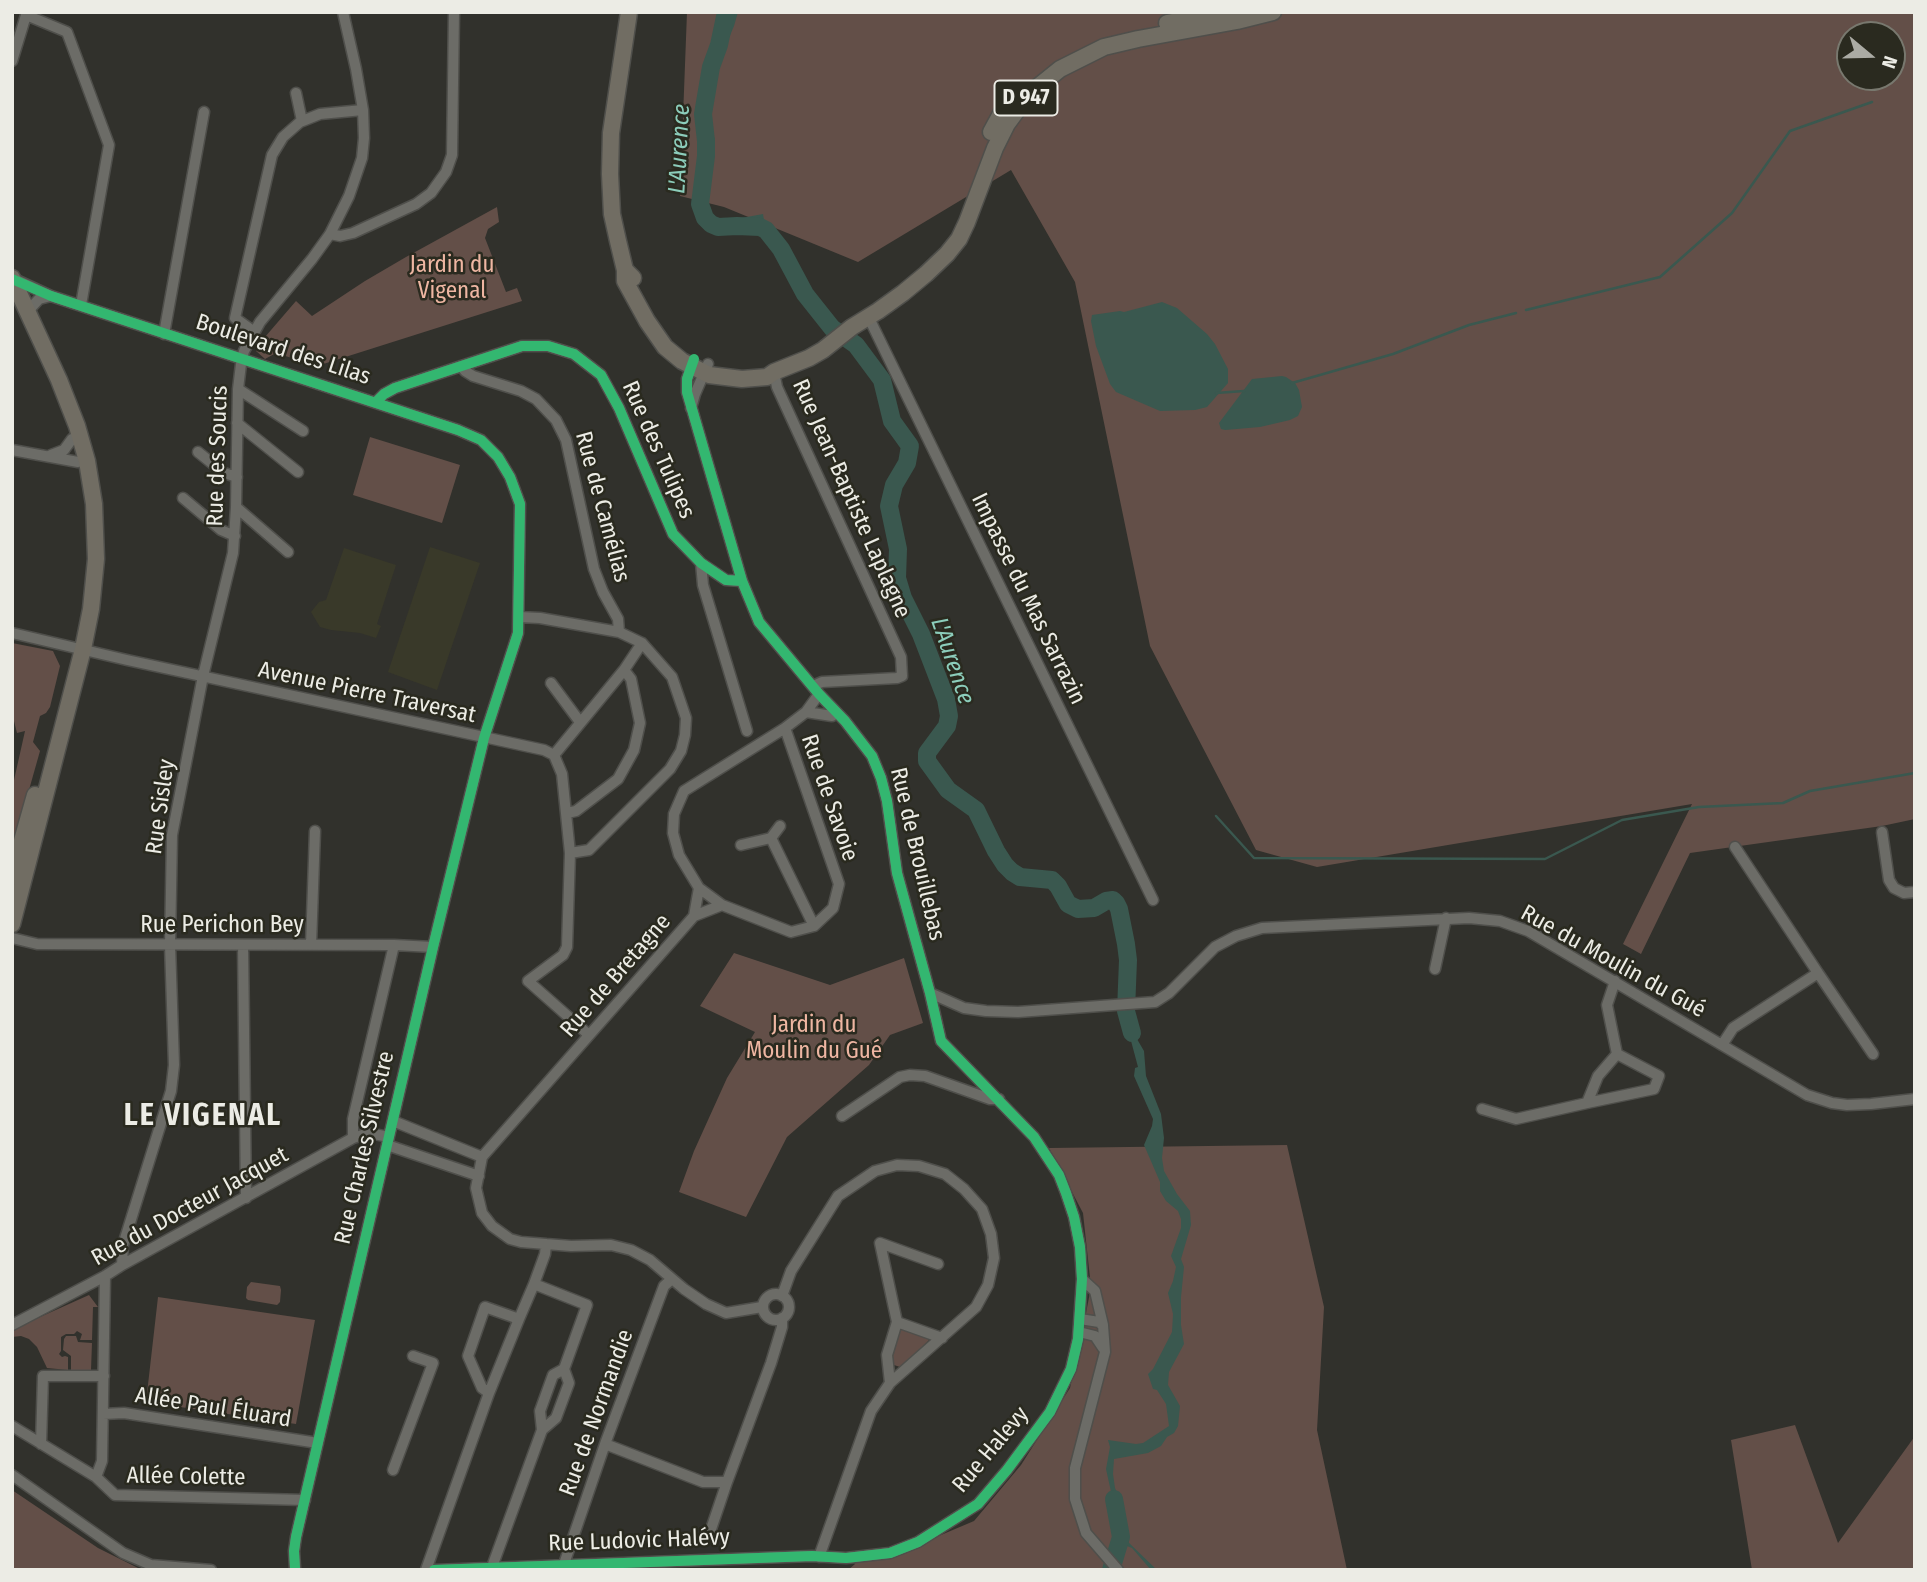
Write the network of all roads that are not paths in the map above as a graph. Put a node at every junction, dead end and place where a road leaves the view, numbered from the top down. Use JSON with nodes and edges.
{"nodes":[{"id":1,"x":343,"y":12,"type":"edge"},
{"id":2,"x":454,"y":12,"type":"edge"},
{"id":3,"x":629,"y":12,"type":"edge"},
{"id":4,"x":1224,"y":12,"type":"edge"},
{"id":5,"x":1273,"y":12,"type":"edge"},
{"id":6,"x":27,"y":14,"type":"edge"},
{"id":7,"x":16,"y":31,"type":"edge"},
{"id":8,"x":12,"y":61,"type":"edge"},
{"id":9,"x":296,"y":93,"type":"dead end"},
{"id":10,"x":363,"y":110,"type":"junction"},
{"id":11,"x":204,"y":112,"type":"dead end"},
{"id":12,"x":302,"y":121,"type":"junction"},
{"id":13,"x":330,"y":234,"type":"junction"},
{"id":14,"x":12,"y":278,"type":"edge"},
{"id":15,"x":51,"y":296,"type":"junction"},
{"id":16,"x":12,"y":298,"type":"edge"},
{"id":17,"x":81,"y":305,"type":"junction"},
{"id":18,"x":27,"y":312,"type":"junction"},
{"id":19,"x":868,"y":316,"type":"junction"},
{"id":20,"x":253,"y":331,"type":"junction"},
{"id":21,"x":164,"y":334,"type":"junction"},
{"id":22,"x":242,"y":359,"type":"junction"},
{"id":23,"x":461,"y":366,"type":"junction"},
{"id":24,"x":699,"y":366,"type":"junction"},
{"id":25,"x":774,"y":372,"type":"junction"},
{"id":26,"x":238,"y":389,"type":"junction"},
{"id":27,"x":376,"y":402,"type":"junction"},
{"id":28,"x":237,"y":423,"type":"junction"},
{"id":29,"x":303,"y":431,"type":"dead end"},
{"id":30,"x":72,"y":439,"type":"junction"},
{"id":31,"x":12,"y":450,"type":"edge"},
{"id":32,"x":198,"y":452,"type":"dead end"},
{"id":33,"x":47,"y":456,"type":"junction"},
{"id":34,"x":78,"y":462,"type":"junction"},
{"id":35,"x":298,"y":472,"type":"dead end"},
{"id":36,"x":237,"y":477,"type":"junction"},
{"id":37,"x":183,"y":498,"type":"dead end"},
{"id":38,"x":236,"y":507,"type":"junction"},
{"id":39,"x":235,"y":536,"type":"junction"},
{"id":40,"x":288,"y":552,"type":"dead end"},
{"id":41,"x":701,"y":562,"type":"junction"},
{"id":42,"x":743,"y":581,"type":"junction"},
{"id":43,"x":519,"y":617,"type":"junction"},
{"id":44,"x":619,"y":632,"type":"junction"},
{"id":45,"x":12,"y":633,"type":"edge"},
{"id":46,"x":642,"y":643,"type":"junction"},
{"id":47,"x":78,"y":648,"type":"junction"},
{"id":48,"x":624,"y":670,"type":"junction"},
{"id":49,"x":203,"y":677,"type":"junction"},
{"id":50,"x":551,"y":682,"type":"dead end"},
{"id":51,"x":816,"y":690,"type":"junction"},
{"id":52,"x":806,"y":712,"type":"junction"},
{"id":53,"x":836,"y":713,"type":"junction"},
{"id":54,"x":580,"y":722,"type":"junction"},
{"id":55,"x":785,"y":728,"type":"junction"},
{"id":56,"x":747,"y":731,"type":"dead end"},
{"id":57,"x":484,"y":738,"type":"junction"},
{"id":58,"x":554,"y":755,"type":"junction"},
{"id":59,"x":567,"y":813,"type":"junction"},
{"id":60,"x":780,"y":826,"type":"dead end"},
{"id":61,"x":315,"y":831,"type":"dead end"},
{"id":62,"x":1882,"y":832,"type":"dead end"},
{"id":63,"x":771,"y":838,"type":"junction"},
{"id":64,"x":741,"y":845,"type":"dead end"},
{"id":65,"x":1735,"y":847,"type":"dead end"},
{"id":66,"x":570,"y":853,"type":"junction"},
{"id":67,"x":12,"y":875,"type":"edge"},
{"id":68,"x":699,"y":888,"type":"junction"},
{"id":69,"x":1915,"y":892,"type":"edge"},
{"id":70,"x":1153,"y":900,"type":"dead end"},
{"id":71,"x":722,"y":905,"type":"junction"},
{"id":72,"x":694,"y":916,"type":"junction"},
{"id":73,"x":1446,"y":918,"type":"junction"},
{"id":74,"x":12,"y":924,"type":"edge"},
{"id":75,"x":814,"y":926,"type":"junction"},
{"id":76,"x":12,"y":938,"type":"edge"},
{"id":77,"x":170,"y":945,"type":"junction"},
{"id":78,"x":243,"y":945,"type":"junction"},
{"id":79,"x":311,"y":945,"type":"junction"},
{"id":80,"x":394,"y":945,"type":"junction"},
{"id":81,"x":433,"y":947,"type":"junction"},
{"id":82,"x":1435,"y":970,"type":"dead end"},
{"id":83,"x":1818,"y":972,"type":"junction"},
{"id":84,"x":1615,"y":981,"type":"junction"},
{"id":85,"x":930,"y":993,"type":"junction"},
{"id":86,"x":589,"y":1035,"type":"junction"},
{"id":87,"x":1721,"y":1045,"type":"junction"},
{"id":88,"x":1617,"y":1054,"type":"junction"},
{"id":89,"x":1873,"y":1054,"type":"dead end"},
{"id":90,"x":999,"y":1099,"type":"junction"},
{"id":91,"x":1915,"y":1099,"type":"edge"},
{"id":92,"x":1587,"y":1103,"type":"junction"},
{"id":93,"x":1482,"y":1109,"type":"dead end"},
{"id":94,"x":842,"y":1116,"type":"dead end"},
{"id":95,"x":393,"y":1121,"type":"junction"},
{"id":96,"x":353,"y":1138,"type":"junction"},
{"id":97,"x":388,"y":1141,"type":"junction"},
{"id":98,"x":482,"y":1157,"type":"junction"},
{"id":99,"x":479,"y":1176,"type":"junction"},
{"id":100,"x":246,"y":1198,"type":"junction"},
{"id":101,"x":546,"y":1244,"type":"junction"},
{"id":102,"x":938,"y":1264,"type":"dead end"},
{"id":103,"x":122,"y":1265,"type":"junction"},
{"id":104,"x":105,"y":1276,"type":"junction"},
{"id":105,"x":672,"y":1279,"type":"junction"},
{"id":106,"x":1082,"y":1279,"type":"junction"},
{"id":107,"x":534,"y":1284,"type":"junction"},
{"id":108,"x":782,"y":1296,"type":"junction"},
{"id":109,"x":762,"y":1307,"type":"junction"},
{"id":110,"x":782,"y":1318,"type":"junction"},
{"id":111,"x":1080,"y":1319,"type":"junction"},
{"id":112,"x":519,"y":1320,"type":"junction"},
{"id":113,"x":897,"y":1322,"type":"junction"},
{"id":114,"x":12,"y":1325,"type":"edge"},
{"id":115,"x":1103,"y":1326,"type":"junction"},
{"id":116,"x":1079,"y":1332,"type":"junction"},
{"id":117,"x":942,"y":1338,"type":"junction"},
{"id":118,"x":1105,"y":1352,"type":"junction"},
{"id":119,"x":413,"y":1356,"type":"dead end"},
{"id":120,"x":564,"y":1369,"type":"junction"},
{"id":121,"x":104,"y":1376,"type":"junction"},
{"id":122,"x":890,"y":1383,"type":"junction"},
{"id":123,"x":489,"y":1393,"type":"junction"},
{"id":124,"x":103,"y":1414,"type":"junction"},
{"id":125,"x":12,"y":1426,"type":"edge"},
{"id":126,"x":542,"y":1430,"type":"junction"},
{"id":127,"x":318,"y":1443,"type":"junction"},
{"id":128,"x":41,"y":1444,"type":"junction"},
{"id":129,"x":606,"y":1444,"type":"junction"},
{"id":130,"x":393,"y":1470,"type":"dead end"},
{"id":131,"x":16,"y":1477,"type":"edge"},
{"id":132,"x":96,"y":1477,"type":"junction"},
{"id":133,"x":727,"y":1482,"type":"junction"},
{"id":134,"x":305,"y":1500,"type":"junction"},
{"id":135,"x":708,"y":1538,"type":"dead end"},
{"id":136,"x":819,"y":1557,"type":"junction"},
{"id":137,"x":846,"y":1558,"type":"joint"},
{"id":138,"x":564,"y":1564,"type":"junction"},
{"id":139,"x":492,"y":1567,"type":"junction"},
{"id":140,"x":296,"y":1569,"type":"edge"},
{"id":141,"x":211,"y":1570,"type":"edge"},
{"id":142,"x":426,"y":1570,"type":"edge"},
{"id":143,"x":434,"y":1570,"type":"edge"},
{"id":144,"x":1118,"y":1570,"type":"edge"}],
"edges":[{"from":1,"to":10,"type":"street","name":"Rue des Soucis"},
{"from":2,"to":13,"type":"street"},
{"from":3,"to":24,"type":"main road","number":"D 947"},
{"from":4,"to":19,"type":"main road","number":"D 947"},
{"from":5,"to":19,"type":"main road","number":"D 947"},
{"from":6,"to":7,"type":"street"},
{"from":6,"to":17,"type":"street"},
{"from":7,"to":8,"type":"street"},
{"from":9,"to":12,"type":"street"},
{"from":10,"to":12,"type":"street"},
{"from":10,"to":13,"type":"street","name":"Rue des Soucis"},
{"from":11,"to":21,"type":"street"},
{"from":12,"to":20,"type":"street"},
{"from":13,"to":20,"type":"street","name":"Rue des Soucis"},
{"from":14,"to":15,"type":"street","name":"Boulevard des Lilas"},
{"from":14,"to":18,"type":"main road"},
{"from":15,"to":17,"type":"street","name":"Boulevard des Lilas"},
{"from":15,"to":18,"type":"street"},
{"from":16,"to":30,"type":"main road"},
{"from":17,"to":21,"type":"street","name":"Boulevard des Lilas"},
{"from":18,"to":47,"type":"main road"},
{"from":19,"to":25,"type":"main road","number":"D 947"},
{"from":19,"to":70,"type":"street","name":"Impasse du Mas Sarrazin"},
{"from":20,"to":22,"type":"street","name":"Rue des Soucis"},
{"from":21,"to":22,"type":"street","name":"Boulevard des Lilas"},
{"from":22,"to":26,"type":"street","name":"Rue des Soucis"},
{"from":22,"to":27,"type":"street","name":"Boulevard des Lilas"},
{"from":23,"to":27,"type":"street","name":"Rue des Tulipes"},
{"from":23,"to":41,"type":"street","name":"Rue des Tulipes"},
{"from":23,"to":44,"type":"street","name":"Rue de Camélias"},
{"from":24,"to":25,"type":"main road","number":"D 947"},
{"from":24,"to":42,"type":"street","name":"Rue de Brouillebas"},
{"from":25,"to":51,"type":"street","name":"Rue Jean-Baptiste Laplagne"},
{"from":26,"to":28,"type":"street","name":"Rue des Soucis"},
{"from":26,"to":29,"type":"street"},
{"from":27,"to":43,"type":"street","name":"Boulevard des Lilas"},
{"from":28,"to":35,"type":"street"},
{"from":28,"to":36,"type":"street","name":"Rue des Soucis"},
{"from":30,"to":33,"type":"street"},
{"from":30,"to":34,"type":"main road"},
{"from":31,"to":33,"type":"street"},
{"from":32,"to":36,"type":"street"},
{"from":33,"to":34,"type":"street"},
{"from":34,"to":47,"type":"main road"},
{"from":36,"to":38,"type":"street","name":"Rue des Soucis"},
{"from":37,"to":39,"type":"street"},
{"from":38,"to":39,"type":"street","name":"Rue des Soucis"},
{"from":38,"to":40,"type":"street"},
{"from":39,"to":49,"type":"street","name":"Rue des Soucis"},
{"from":41,"to":42,"type":"street","name":"Rue des Tulipes"},
{"from":41,"to":56,"type":"street"},
{"from":42,"to":51,"type":"street","name":"Rue de Brouillebas"},
{"from":43,"to":44,"type":"street"},
{"from":43,"to":57,"type":"street","name":"Boulevard des Lilas"},
{"from":44,"to":46,"type":"street"},
{"from":45,"to":47,"type":"street","name":"Avenue Pierre Traversat"},
{"from":46,"to":48,"type":"street"},
{"from":46,"to":66,"type":"street"},
{"from":47,"to":49,"type":"street","name":"Avenue Pierre Traversat"},
{"from":47,"to":67,"type":"main road"},
{"from":47,"to":74,"type":"main road"},
{"from":48,"to":54,"type":"street"},
{"from":48,"to":59,"type":"street"},
{"from":49,"to":57,"type":"street","name":"Avenue Pierre Traversat"},
{"from":49,"to":77,"type":"street","name":"Rue Sisley"},
{"from":50,"to":54,"type":"street"},
{"from":51,"to":52,"type":"street","name":"Rue de Savoie"},
{"from":51,"to":53,"type":"street","name":"Rue de Brouillebas"},
{"from":52,"to":53,"type":"street","name":"Rue de Savoie"},
{"from":52,"to":55,"type":"street","name":"Rue de Savoie"},
{"from":53,"to":85,"type":"street","name":"Rue de Brouillebas"},
{"from":54,"to":58,"type":"street"},
{"from":55,"to":68,"type":"street"},
{"from":55,"to":75,"type":"street","name":"Rue de Savoie"},
{"from":57,"to":58,"type":"street","name":"Avenue Pierre Traversat"},
{"from":57,"to":81,"type":"street","name":"Rue Charles Silvestre"},
{"from":58,"to":59,"type":"street"},
{"from":59,"to":66,"type":"street"},
{"from":60,"to":63,"type":"street"},
{"from":61,"to":79,"type":"street"},
{"from":62,"to":69,"type":"street"},
{"from":63,"to":64,"type":"street"},
{"from":63,"to":75,"type":"street"},
{"from":65,"to":83,"type":"street"},
{"from":66,"to":86,"type":"street"},
{"from":68,"to":71,"type":"street"},
{"from":68,"to":72,"type":"street","name":"Rue de Bretagne"},
{"from":71,"to":72,"type":"street"},
{"from":71,"to":75,"type":"street"},
{"from":72,"to":86,"type":"street","name":"Rue de Bretagne"},
{"from":73,"to":82,"type":"street"},
{"from":73,"to":84,"type":"street","name":"Rue du Moulin du Gué"},
{"from":73,"to":85,"type":"street","name":"Rue du Moulin du Gué"},
{"from":76,"to":77,"type":"street","name":"Rue Perichon Bey"},
{"from":77,"to":78,"type":"street","name":"Rue Perichon Bey"},
{"from":77,"to":103,"type":"street","name":"Rue Sisley"},
{"from":78,"to":79,"type":"street","name":"Rue Perichon Bey"},
{"from":78,"to":100,"type":"street"},
{"from":79,"to":80,"type":"street","name":"Rue Perichon Bey"},
{"from":80,"to":81,"type":"street","name":"Rue Perichon Bey"},
{"from":80,"to":96,"type":"street"},
{"from":81,"to":95,"type":"street","name":"Rue Charles Silvestre"},
{"from":83,"to":87,"type":"street"},
{"from":83,"to":89,"type":"street"},
{"from":84,"to":87,"type":"street","name":"Rue du Moulin du Gué"},
{"from":84,"to":88,"type":"street"},
{"from":85,"to":90,"type":"street","name":"Rue de Brouillebas"},
{"from":86,"to":98,"type":"street","name":"Rue de Bretagne"},
{"from":87,"to":91,"type":"street","name":"Rue du Moulin du Gué"},
{"from":88,"to":92,"type":"street"},
{"from":88,"to":92,"type":"street"},
{"from":90,"to":94,"type":"street"},
{"from":90,"to":106,"type":"street","name":"Rue de Brouillebas"},
{"from":92,"to":93,"type":"street"},
{"from":95,"to":97,"type":"street","name":"Rue Charles Silvestre"},
{"from":95,"to":98,"type":"street"},
{"from":96,"to":97,"type":"street","name":"Rue du Docteur Jacquet"},
{"from":96,"to":100,"type":"street","name":"Rue du Docteur Jacquet"},
{"from":97,"to":99,"type":"street","name":"Rue du Docteur Jacquet"},
{"from":97,"to":127,"type":"street","name":"Rue Charles Silvestre"},
{"from":98,"to":99,"type":"street"},
{"from":99,"to":101,"type":"street"},
{"from":100,"to":103,"type":"street","name":"Rue du Docteur Jacquet"},
{"from":101,"to":105,"type":"street"},
{"from":101,"to":107,"type":"street"},
{"from":102,"to":113,"type":"street"},
{"from":103,"to":104,"type":"street","name":"Rue du Docteur Jacquet"},
{"from":104,"to":114,"type":"street","name":"Rue du Docteur Jacquet"},
{"from":104,"to":121,"type":"street"},
{"from":105,"to":109,"type":"street"},
{"from":105,"to":129,"type":"street","name":"Rue de Normandie"},
{"from":106,"to":111,"type":"street","name":"Rue de Brouillebas"},
{"from":106,"to":115,"type":"street"},
{"from":107,"to":112,"type":"street"},
{"from":107,"to":120,"type":"street"},
{"from":108,"to":109,"type":"street"},
{"from":108,"to":110,"type":"street"},
{"from":108,"to":117,"type":"street"},
{"from":109,"to":110,"type":"street"},
{"from":110,"to":133,"type":"street"},
{"from":111,"to":115,"type":"street"},
{"from":111,"to":116,"type":"street","name":"Rue Halevy"},
{"from":112,"to":123,"type":"street"},
{"from":112,"to":123,"type":"street"},
{"from":113,"to":117,"type":"street"},
{"from":113,"to":122,"type":"street"},
{"from":115,"to":118,"type":"street"},
{"from":116,"to":118,"type":"street"},
{"from":116,"to":137,"type":"street","name":"Rue Halevy"},
{"from":117,"to":122,"type":"street"},
{"from":118,"to":144,"type":"street"},
{"from":119,"to":130,"type":"street"},
{"from":120,"to":126,"type":"street"},
{"from":120,"to":126,"type":"street"},
{"from":121,"to":124,"type":"street"},
{"from":121,"to":128,"type":"street"},
{"from":122,"to":136,"type":"street"},
{"from":123,"to":142,"type":"street"},
{"from":124,"to":127,"type":"street","name":"Allée Paul Éluard"},
{"from":124,"to":132,"type":"street"},
{"from":125,"to":128,"type":"street","name":"Allée Colette"},
{"from":126,"to":139,"type":"street"},
{"from":127,"to":134,"type":"street","name":"Rue Charles Silvestre"},
{"from":128,"to":132,"type":"street","name":"Allée Colette"},
{"from":129,"to":133,"type":"street"},
{"from":129,"to":138,"type":"street","name":"Rue de Normandie"},
{"from":131,"to":141,"type":"street"},
{"from":132,"to":134,"type":"street","name":"Allée Colette"},
{"from":133,"to":135,"type":"street"},
{"from":134,"to":140,"type":"street","name":"Rue Charles Silvestre"},
{"from":136,"to":137,"type":"street","name":"Rue Ludovic Halévy"},
{"from":136,"to":138,"type":"street","name":"Rue Ludovic Halévy"},
{"from":138,"to":139,"type":"street","name":"Rue Ludovic Halévy"},
{"from":139,"to":143,"type":"street","name":"Rue Ludovic Halévy"}]}
